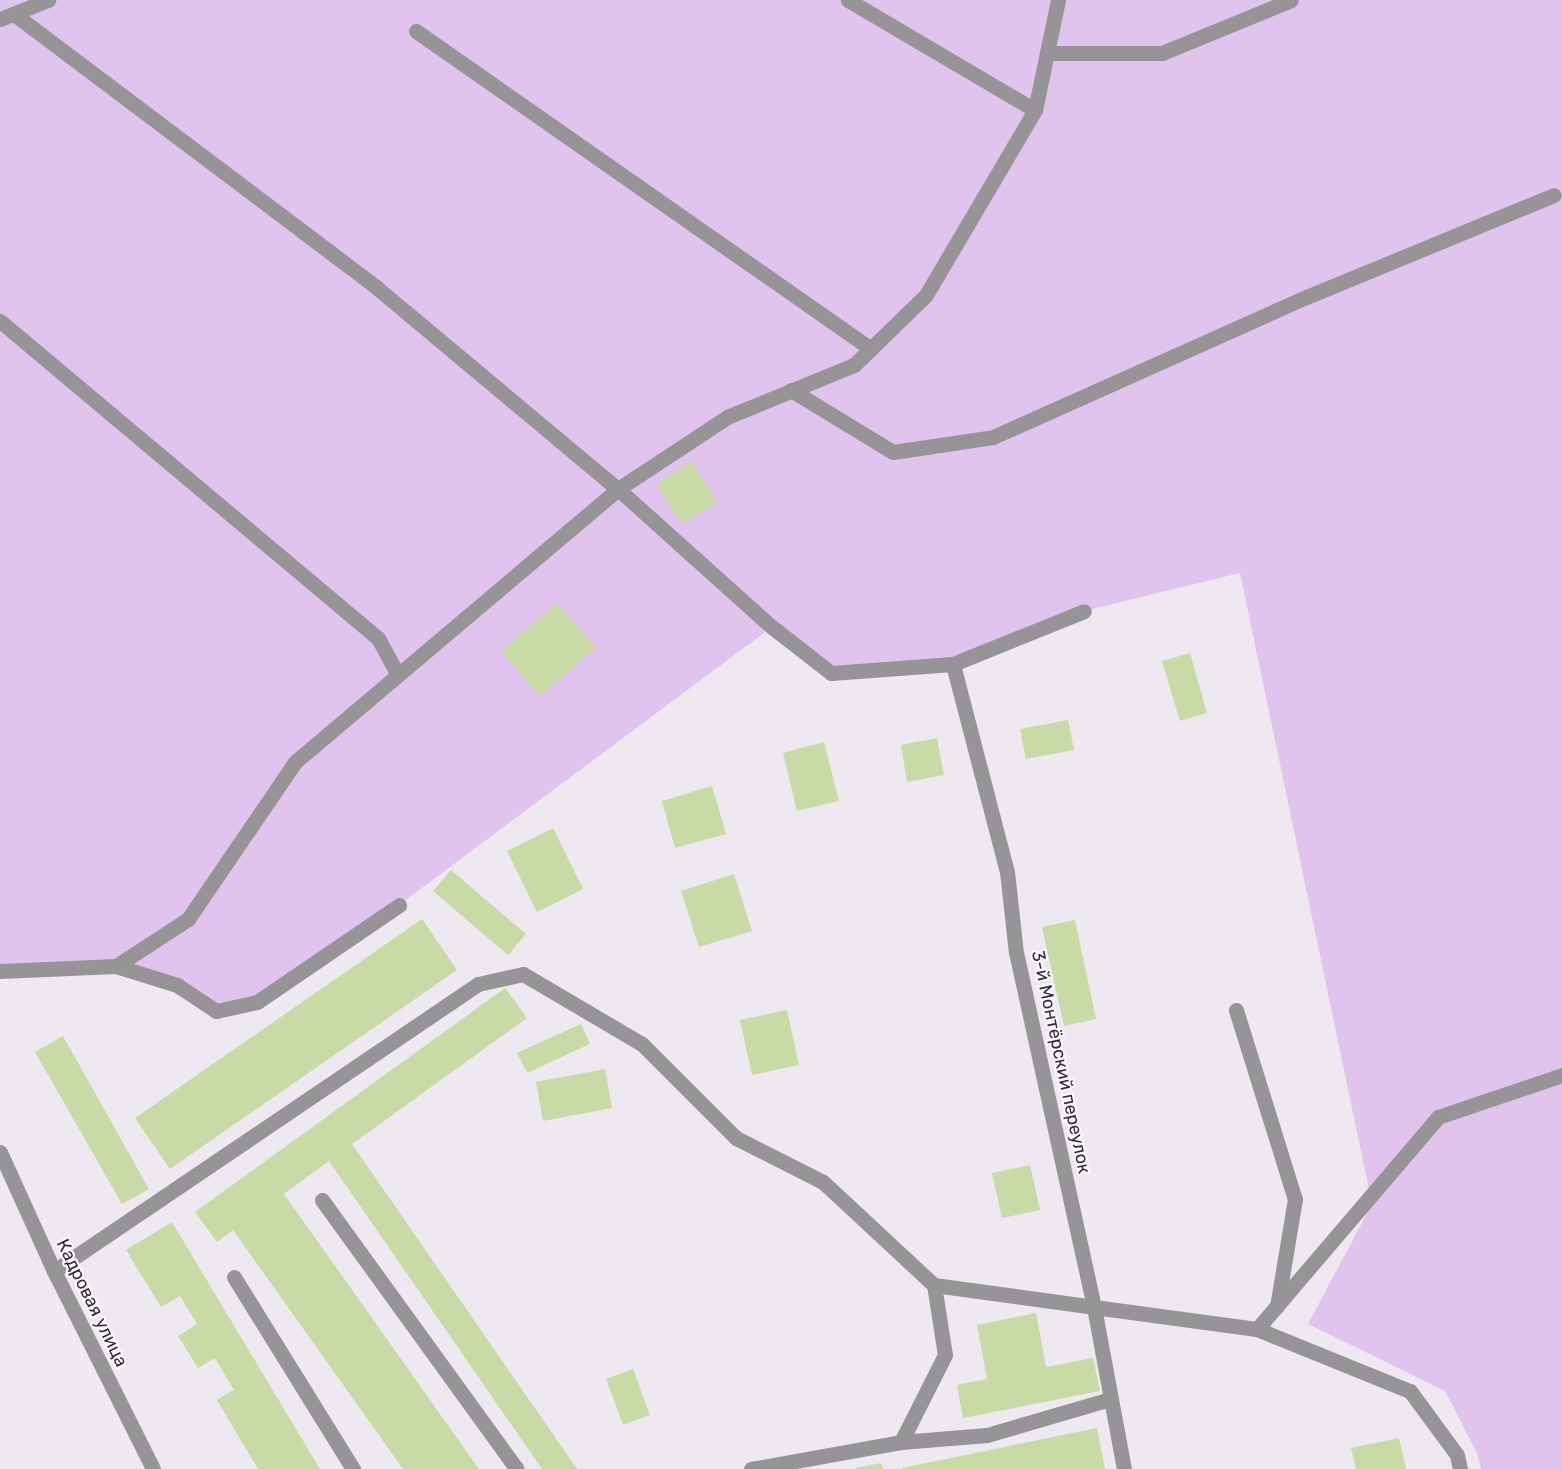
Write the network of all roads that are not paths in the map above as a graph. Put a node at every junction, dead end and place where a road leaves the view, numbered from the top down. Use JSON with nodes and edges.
{"nodes":[{"id":1,"x":48,"y":0,"type":"edge"},
{"id":2,"x":848,"y":0,"type":"edge"},
{"id":3,"x":1058,"y":0,"type":"edge"},
{"id":4,"x":1291,"y":0,"type":"edge"},
{"id":5,"x":7,"y":17,"type":"edge"},
{"id":6,"x":416,"y":31,"type":"dead end"},
{"id":7,"x":1049,"y":53,"type":"junction"},
{"id":8,"x":1035,"y":111,"type":"junction"},
{"id":9,"x":1554,"y":195,"type":"dead end"},
{"id":10,"x":0,"y":321,"type":"edge"},
{"id":11,"x":871,"y":349,"type":"junction"},
{"id":12,"x":791,"y":390,"type":"junction"},
{"id":13,"x":618,"y":489,"type":"junction"},
{"id":14,"x":1084,"y":611,"type":"dead end"},
{"id":15,"x":953,"y":664,"type":"junction"},
{"id":16,"x":398,"y":675,"type":"junction"},
{"id":17,"x":399,"y":905,"type":"dead end"},
{"id":18,"x":116,"y":966,"type":"junction"},
{"id":19,"x":0,"y":971,"type":"edge"},
{"id":20,"x":1236,"y":1010,"type":"dead end"},
{"id":21,"x":1562,"y":1075,"type":"edge"},
{"id":22,"x":0,"y":1152,"type":"edge"},
{"id":23,"x":322,"y":1200,"type":"dead end"},
{"id":24,"x":54,"y":1271,"type":"junction"},
{"id":25,"x":234,"y":1277,"type":"dead end"},
{"id":26,"x":934,"y":1285,"type":"junction"},
{"id":27,"x":1277,"y":1306,"type":"junction"},
{"id":28,"x":1094,"y":1307,"type":"junction"},
{"id":29,"x":1257,"y":1329,"type":"junction"},
{"id":30,"x":1110,"y":1399,"type":"junction"},
{"id":31,"x":901,"y":1442,"type":"junction"},
{"id":32,"x":827,"y":1462,"type":"edge"},
{"id":33,"x":153,"y":1469,"type":"edge"},
{"id":34,"x":353,"y":1469,"type":"edge"},
{"id":35,"x":517,"y":1469,"type":"edge"},
{"id":36,"x":751,"y":1469,"type":"edge"},
{"id":37,"x":1124,"y":1469,"type":"edge"},
{"id":38,"x":1460,"y":1469,"type":"edge"}],
"edges":[{"from":1,"to":5,"type":"street"},
{"from":2,"to":8,"type":"street"},
{"from":3,"to":7,"type":"street"},
{"from":4,"to":7,"type":"street"},
{"from":5,"to":13,"type":"street"},
{"from":6,"to":11,"type":"street"},
{"from":7,"to":8,"type":"street"},
{"from":8,"to":11,"type":"street"},
{"from":9,"to":12,"type":"street"},
{"from":10,"to":16,"type":"street"},
{"from":11,"to":12,"type":"street"},
{"from":12,"to":13,"type":"street"},
{"from":13,"to":15,"type":"street"},
{"from":13,"to":16,"type":"street"},
{"from":14,"to":15,"type":"street"},
{"from":15,"to":28,"type":"street","name":"3-й Монтёрский переулок"},
{"from":16,"to":18,"type":"street"},
{"from":17,"to":18,"type":"street"},
{"from":18,"to":19,"type":"street"},
{"from":20,"to":27,"type":"street"},
{"from":21,"to":27,"type":"street"},
{"from":22,"to":24,"type":"street","name":"Кадровая улица"},
{"from":23,"to":35,"type":"street"},
{"from":24,"to":26,"type":"street"},
{"from":24,"to":33,"type":"street","name":"Кадровая улица"},
{"from":25,"to":34,"type":"street"},
{"from":26,"to":28,"type":"street"},
{"from":26,"to":31,"type":"street"},
{"from":27,"to":29,"type":"street"},
{"from":28,"to":29,"type":"street"},
{"from":28,"to":30,"type":"street","name":"3-й Монтёрский переулок"},
{"from":29,"to":38,"type":"street"},
{"from":30,"to":31,"type":"street"},
{"from":30,"to":37,"type":"street","name":"3-й Монтёрский переулок"},
{"from":31,"to":32,"type":"street"},
{"from":32,"to":36,"type":"street"}]}
